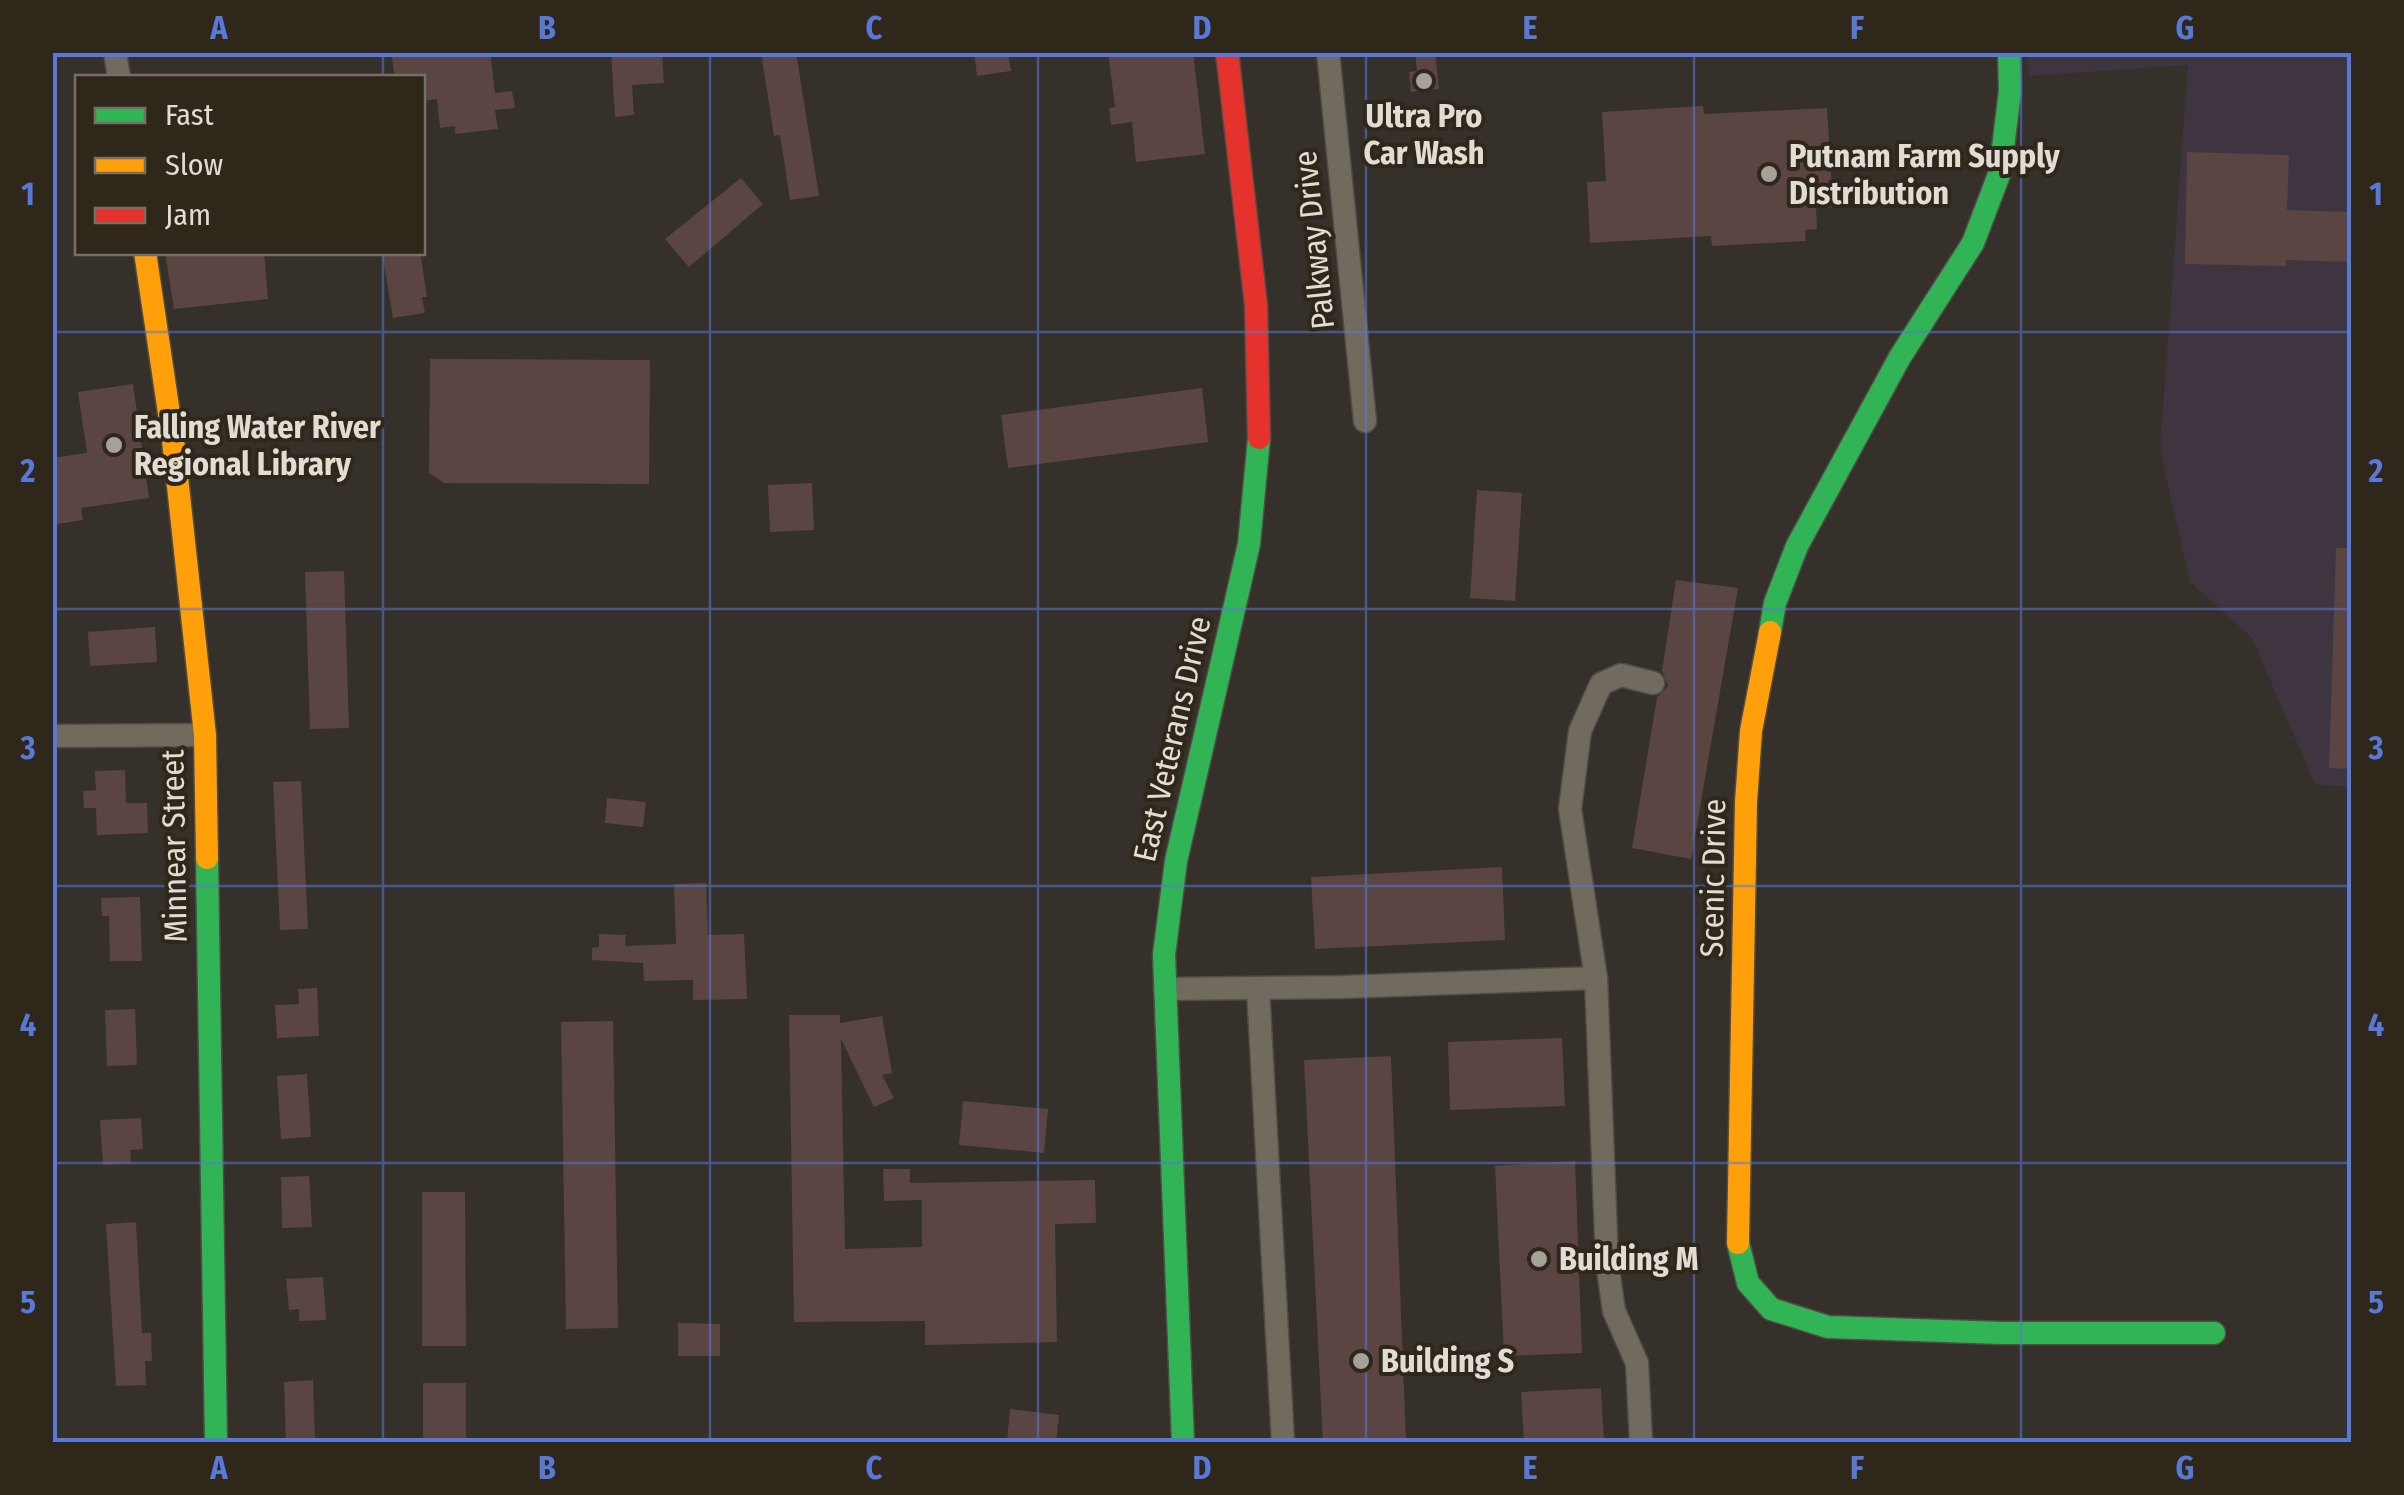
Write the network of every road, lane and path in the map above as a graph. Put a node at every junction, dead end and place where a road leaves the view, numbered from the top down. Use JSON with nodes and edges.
{"nodes":[{"id":1,"x":1227,"y":52,"type":"edge"},
{"id":2,"x":1328,"y":52,"type":"edge"},
{"id":3,"x":2009,"y":52,"type":"edge"},
{"id":4,"x":145,"y":255,"type":"edge"},
{"id":5,"x":1365,"y":422,"type":"dead end"},
{"id":6,"x":1653,"y":683,"type":"dead end"},
{"id":7,"x":52,"y":736,"type":"edge"},
{"id":8,"x":205,"y":736,"type":"junction"},
{"id":9,"x":1596,"y":978,"type":"junction"},
{"id":10,"x":1165,"y":989,"type":"junction"},
{"id":11,"x":1258,"y":989,"type":"junction"},
{"id":12,"x":2214,"y":1333,"type":"dead end"},
{"id":13,"x":216,"y":1442,"type":"edge"},
{"id":14,"x":1182,"y":1442,"type":"edge"},
{"id":15,"x":1283,"y":1442,"type":"edge"},
{"id":16,"x":1642,"y":1442,"type":"edge"}],
"edges":[{"from":1,"to":10,"type":"street","name":"East Veterans Drive"},
{"from":2,"to":5,"type":"street","name":"Palkway Drive"},
{"from":3,"to":12,"type":"street","name":"Scenic Drive"},
{"from":4,"to":8,"type":"street","name":"Minnear Street"},
{"from":6,"to":9,"type":"street"},
{"from":7,"to":8,"type":"street"},
{"from":8,"to":13,"type":"street","name":"Minnear Street"},
{"from":9,"to":11,"type":"street"},
{"from":9,"to":16,"type":"street"},
{"from":10,"to":11,"type":"street"},
{"from":10,"to":14,"type":"street","name":"East Veterans Drive"},
{"from":11,"to":15,"type":"street"}]}
